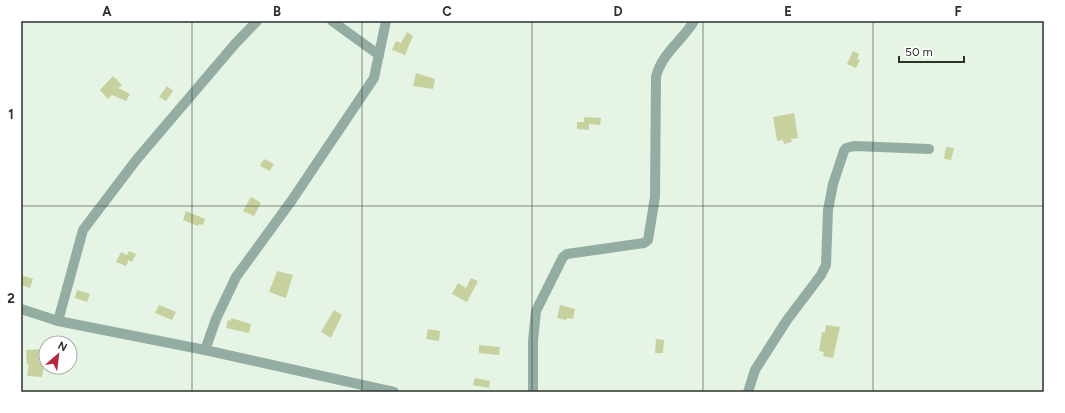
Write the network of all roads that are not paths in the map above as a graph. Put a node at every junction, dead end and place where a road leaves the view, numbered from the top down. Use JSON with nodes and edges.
{"nodes":[{"id":1,"x":257,"y":21,"type":"edge"},
{"id":2,"x":332,"y":21,"type":"edge"},
{"id":3,"x":386,"y":21,"type":"edge"},
{"id":4,"x":694,"y":21,"type":"edge"},
{"id":5,"x":380,"y":55,"type":"junction"},
{"id":6,"x":928,"y":149,"type":"dead end"},
{"id":7,"x":21,"y":309,"type":"edge"},
{"id":8,"x":58,"y":321,"type":"junction"},
{"id":9,"x":205,"y":350,"type":"junction"},
{"id":10,"x":359,"y":389,"type":"edge"},
{"id":11,"x":394,"y":392,"type":"edge"},
{"id":12,"x":533,"y":392,"type":"edge"},
{"id":13,"x":748,"y":392,"type":"edge"}],
"edges":[{"from":1,"to":8,"type":"street"},
{"from":2,"to":5,"type":"street"},
{"from":3,"to":5,"type":"street"},
{"from":4,"to":12,"type":"street"},
{"from":5,"to":9,"type":"street"},
{"from":6,"to":13,"type":"street"},
{"from":7,"to":8,"type":"street"},
{"from":8,"to":9,"type":"street"},
{"from":9,"to":10,"type":"street"},
{"from":10,"to":11,"type":"street"}]}
